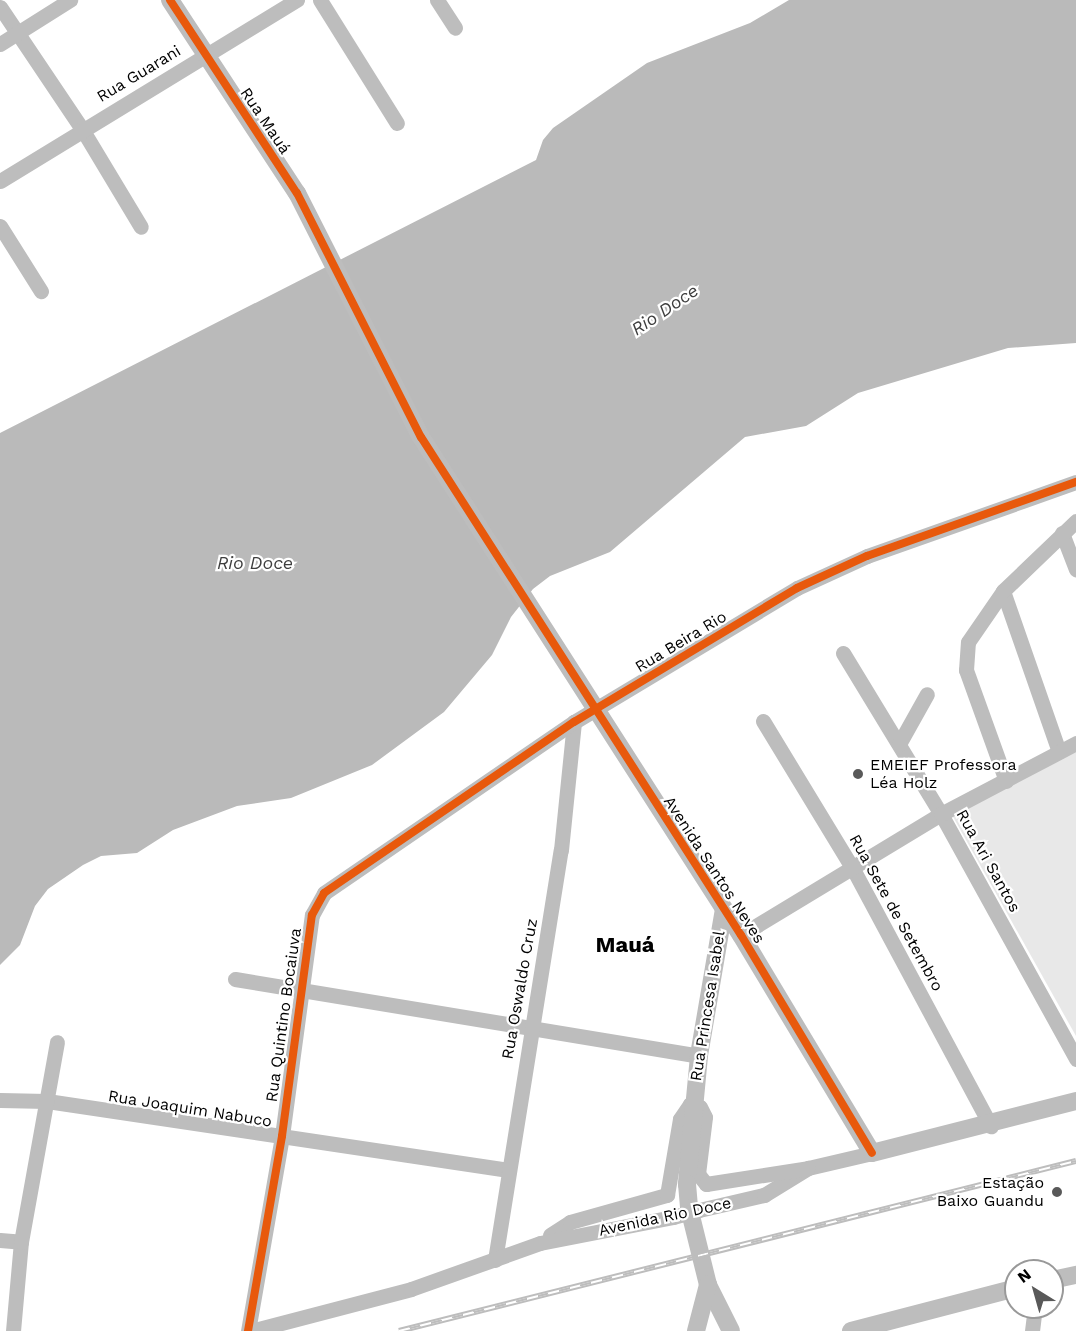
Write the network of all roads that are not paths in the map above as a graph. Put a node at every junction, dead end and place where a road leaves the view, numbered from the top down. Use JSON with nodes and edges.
{"nodes":[{"id":1,"x":70,"y":0,"type":"edge"},
{"id":2,"x":170,"y":0,"type":"edge"},
{"id":3,"x":297,"y":0,"type":"edge"},
{"id":4,"x":320,"y":0,"type":"edge"},
{"id":5,"x":437,"y":0,"type":"edge"},
{"id":6,"x":0,"y":7,"type":"edge"},
{"id":7,"x":454,"y":28,"type":"dead end"},
{"id":8,"x":17,"y":33,"type":"junction"},
{"id":9,"x":0,"y":44,"type":"edge"},
{"id":10,"x":205,"y":56,"type":"junction"},
{"id":11,"x":397,"y":123,"type":"dead end"},
{"id":12,"x":82,"y":129,"type":"junction"},
{"id":13,"x":0,"y":181,"type":"edge"},
{"id":14,"x":0,"y":226,"type":"edge"},
{"id":15,"x":141,"y":226,"type":"dead end"},
{"id":16,"x":40,"y":291,"type":"dead end"},
{"id":17,"x":1076,"y":482,"type":"edge"},
{"id":18,"x":1076,"y":521,"type":"edge"},
{"id":19,"x":1062,"y":533,"type":"junction"},
{"id":20,"x":1076,"y":569,"type":"edge"},
{"id":21,"x":1003,"y":591,"type":"junction"},
{"id":22,"x":529,"y":606,"type":"joint"},
{"id":23,"x":843,"y":653,"type":"dead end"},
{"id":24,"x":927,"y":694,"type":"dead end"},
{"id":25,"x":595,"y":710,"type":"junction"},
{"id":26,"x":763,"y":721,"type":"dead end"},
{"id":27,"x":574,"y":722,"type":"junction"},
{"id":28,"x":1076,"y":743,"type":"edge"},
{"id":29,"x":899,"y":744,"type":"junction"},
{"id":30,"x":1059,"y":752,"type":"junction"},
{"id":31,"x":1006,"y":781,"type":"junction"},
{"id":32,"x":941,"y":814,"type":"junction"},
{"id":33,"x":853,"y":868,"type":"junction"},
{"id":34,"x":330,"y":886,"type":"joint"},
{"id":35,"x":724,"y":909,"type":"junction"},
{"id":36,"x":741,"y":935,"type":"junction"},
{"id":37,"x":235,"y":979,"type":"dead end"},
{"id":38,"x":299,"y":990,"type":"junction"},
{"id":39,"x":531,"y":1028,"type":"junction"},
{"id":40,"x":57,"y":1042,"type":"dead end"},
{"id":41,"x":699,"y":1056,"type":"junction"},
{"id":42,"x":1076,"y":1059,"type":"edge"},
{"id":43,"x":0,"y":1100,"type":"edge"},
{"id":44,"x":47,"y":1101,"type":"junction"},
{"id":45,"x":1076,"y":1101,"type":"edge"},
{"id":46,"x":693,"y":1103,"type":"junction"},
{"id":47,"x":991,"y":1126,"type":"junction"},
{"id":48,"x":282,"y":1136,"type":"junction"},
{"id":49,"x":872,"y":1153,"type":"junction"},
{"id":50,"x":808,"y":1168,"type":"junction"},
{"id":51,"x":507,"y":1170,"type":"junction"},
{"id":52,"x":0,"y":1240,"type":"edge"},
{"id":53,"x":21,"y":1242,"type":"junction"},
{"id":54,"x":540,"y":1243,"type":"junction"},
{"id":55,"x":495,"y":1260,"type":"junction"},
{"id":56,"x":708,"y":1285,"type":"junction"},
{"id":57,"x":1004,"y":1291,"type":"edge"},
{"id":58,"x":733,"y":1327,"type":"edge"},
{"id":59,"x":13,"y":1331,"type":"edge"},
{"id":60,"x":250,"y":1331,"type":"edge"},
{"id":61,"x":696,"y":1331,"type":"edge"},
{"id":62,"x":851,"y":1331,"type":"edge"}],
"edges":[{"from":1,"to":8,"type":"street"},
{"from":2,"to":10,"type":"street","name":"Rua Mauá"},
{"from":3,"to":10,"type":"street","name":"Rua Guarani"},
{"from":4,"to":11,"type":"street"},
{"from":5,"to":7,"type":"street"},
{"from":6,"to":8,"type":"street"},
{"from":8,"to":9,"type":"street"},
{"from":8,"to":12,"type":"street"},
{"from":10,"to":12,"type":"street","name":"Rua Guarani"},
{"from":10,"to":22,"type":"street","name":"Rua Mauá"},
{"from":12,"to":13,"type":"street","name":"Rua Guarani"},
{"from":12,"to":15,"type":"street"},
{"from":14,"to":16,"type":"street"},
{"from":17,"to":25,"type":"street","name":"Rua Beira Rio"},
{"from":18,"to":19,"type":"street"},
{"from":19,"to":20,"type":"street"},
{"from":19,"to":21,"type":"street"},
{"from":21,"to":30,"type":"street"},
{"from":21,"to":31,"type":"street"},
{"from":22,"to":25,"type":"street","name":"Avenida Santos Neves"},
{"from":23,"to":29,"type":"street","name":"Rua Ari Santos"},
{"from":24,"to":29,"type":"street"},
{"from":25,"to":27,"type":"street","name":"Rua Beira Rio"},
{"from":25,"to":35,"type":"street","name":"Avenida Santos Neves"},
{"from":26,"to":33,"type":"street","name":"Rua Sete de Setembro"},
{"from":27,"to":34,"type":"street","name":"Rua Beira Rio"},
{"from":27,"to":39,"type":"street","name":"Rua Oswaldo Cruz"},
{"from":28,"to":30,"type":"street"},
{"from":29,"to":32,"type":"street","name":"Rua Ari Santos"},
{"from":30,"to":31,"type":"street"},
{"from":31,"to":32,"type":"street"},
{"from":32,"to":33,"type":"street"},
{"from":32,"to":42,"type":"street","name":"Rua Ari Santos"},
{"from":33,"to":36,"type":"street"},
{"from":33,"to":47,"type":"street","name":"Rua Sete de Setembro"},
{"from":34,"to":38,"type":"street","name":"Rua Quintino Bocaiuva"},
{"from":35,"to":36,"type":"street","name":"Avenida Santos Neves"},
{"from":35,"to":41,"type":"street","name":"Rua Princesa Isabel"},
{"from":36,"to":49,"type":"street","name":"Avenida Santos Neves"},
{"from":37,"to":38,"type":"street"},
{"from":38,"to":39,"type":"street"},
{"from":38,"to":48,"type":"street","name":"Rua Quintino Bocaiuva"},
{"from":39,"to":41,"type":"street"},
{"from":39,"to":51,"type":"street","name":"Rua Oswaldo Cruz"},
{"from":40,"to":44,"type":"street"},
{"from":41,"to":46,"type":"street","name":"Rua Princesa Isabel"},
{"from":43,"to":44,"type":"street","name":"Rua Joaquim Nabuco"},
{"from":44,"to":48,"type":"street","name":"Rua Joaquim Nabuco"},
{"from":44,"to":53,"type":"street"},
{"from":45,"to":47,"type":"street","name":"Avenida Rio Doce"},
{"from":46,"to":50,"type":"street","name":"Rua Princesa Isabel"},
{"from":46,"to":54,"type":"street"},
{"from":46,"to":56,"type":"street","name":"Rua Princesa Isabel"},
{"from":47,"to":49,"type":"street","name":"Avenida Rio Doce"},
{"from":48,"to":51,"type":"street","name":"Rua Joaquim Nabuco"},
{"from":48,"to":60,"type":"street","name":"Rua Quintino Bocaiuva"},
{"from":49,"to":50,"type":"street","name":"Avenida Rio Doce"},
{"from":50,"to":54,"type":"street","name":"Avenida Rio Doce","bridge":true},
{"from":51,"to":55,"type":"street","name":"Rua Oswaldo Cruz"},
{"from":52,"to":53,"type":"street"},
{"from":53,"to":59,"type":"street"},
{"from":54,"to":55,"type":"street","name":"Avenida Rio Doce"},
{"from":55,"to":60,"type":"street","name":"Avenida Rio Doce"},
{"from":56,"to":58,"type":"street"},
{"from":56,"to":61,"type":"street"},
{"from":57,"to":62,"type":"street"}]}
